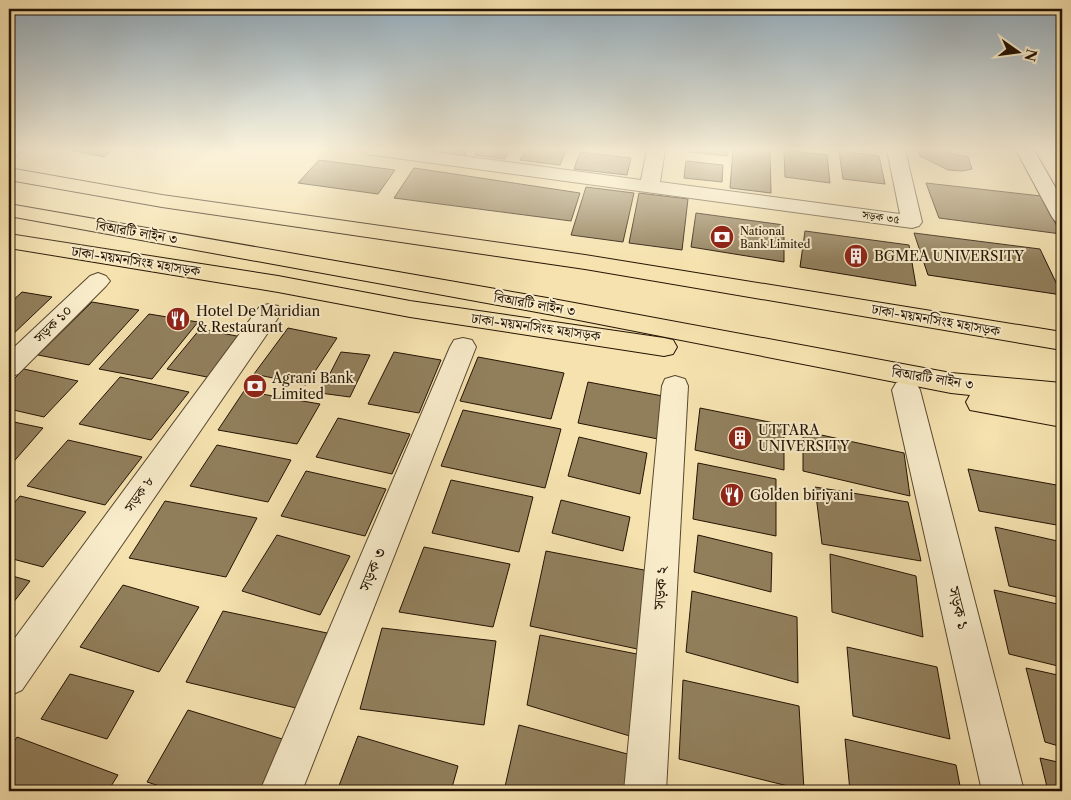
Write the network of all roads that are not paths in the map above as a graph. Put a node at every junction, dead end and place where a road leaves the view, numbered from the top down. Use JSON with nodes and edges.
{"nodes":[{"id":1,"x":85,"y":187,"type":"edge"},
{"id":2,"x":652,"y":187,"type":"edge"},
{"id":3,"x":904,"y":187,"type":"edge"},
{"id":4,"x":1046,"y":187,"type":"edge"},
{"id":5,"x":9,"y":210,"type":"edge"},
{"id":6,"x":1062,"y":217,"type":"edge"},
{"id":7,"x":9,"y":241,"type":"edge"},
{"id":8,"x":98,"y":281,"type":"dead end"},
{"id":9,"x":269,"y":312,"type":"dead end"},
{"id":10,"x":1062,"y":341,"type":"edge"},
{"id":11,"x":463,"y":346,"type":"dead end"},
{"id":12,"x":9,"y":367,"type":"edge"},
{"id":13,"x":675,"y":386,"type":"dead end"},
{"id":14,"x":906,"y":390,"type":"junction"},
{"id":15,"x":1062,"y":394,"type":"edge"},
{"id":16,"x":1062,"y":416,"type":"edge"},
{"id":17,"x":9,"y":677,"type":"edge"},
{"id":18,"x":281,"y":791,"type":"edge"},
{"id":19,"x":645,"y":791,"type":"edge"},
{"id":20,"x":1003,"y":791,"type":"edge"}],
"edges":[{"from":1,"to":10,"type":"highway","name":"ঢাকা-ময়মনসিংহ মহাসড়ক"},
{"from":2,"to":3,"type":"street","name":"সড়ক ৩৫"},
{"from":4,"to":6,"type":"street"},
{"from":5,"to":15,"type":"highway","name":"বিআরটি লাইন ৩"},
{"from":7,"to":14,"type":"highway","name":"ঢাকা-ময়মনসিংহ মহাসড়ক"},
{"from":8,"to":12,"type":"street","name":"সড়ক ১০"},
{"from":9,"to":17,"type":"street","name":"সড়ক ৮"},
{"from":11,"to":18,"type":"street","name":"সড়ক ৩"},
{"from":13,"to":19,"type":"street","name":"সড়ক ২"},
{"from":14,"to":16,"type":"highway","name":"ঢাকা-ময়মনসিংহ মহাসড়ক"},
{"from":14,"to":20,"type":"street","name":"সড়ক ১"}]}
